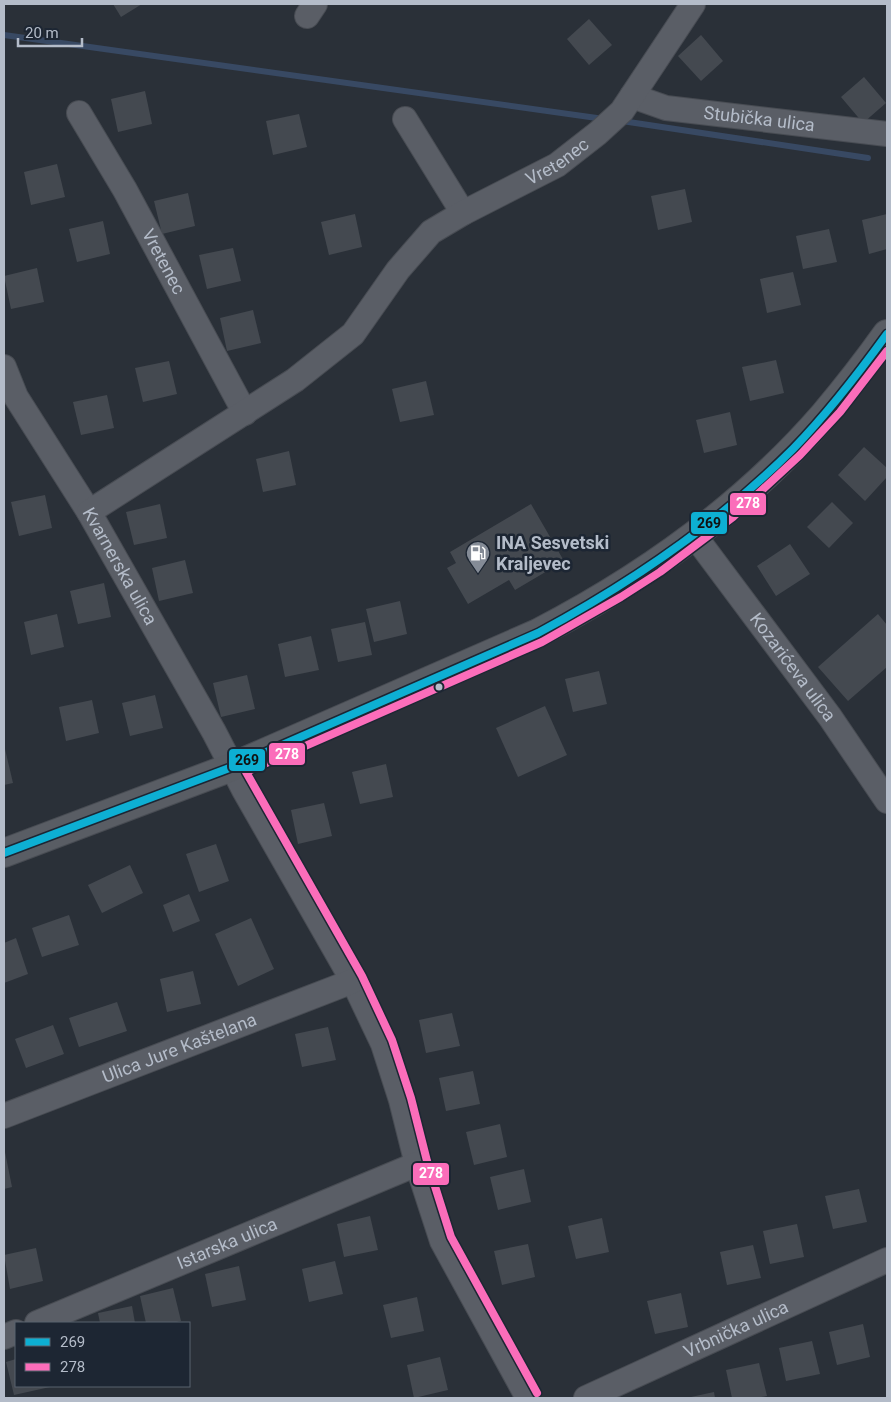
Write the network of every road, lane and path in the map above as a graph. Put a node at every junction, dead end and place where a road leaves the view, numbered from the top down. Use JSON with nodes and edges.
{"nodes":[{"id":1,"x":693,"y":4,"type":"edge"},
{"id":2,"x":627,"y":103,"type":"junction"},
{"id":3,"x":80,"y":113,"type":"dead end"},
{"id":4,"x":405,"y":119,"type":"dead end"},
{"id":5,"x":887,"y":134,"type":"edge"},
{"id":6,"x":463,"y":213,"type":"junction"},
{"id":7,"x":887,"y":336,"type":"edge"},
{"id":8,"x":4,"y":368,"type":"edge"},
{"id":9,"x":10,"y":400,"type":"edge"},
{"id":10,"x":245,"y":413,"type":"junction"},
{"id":11,"x":89,"y":512,"type":"junction"},
{"id":12,"x":694,"y":535,"type":"junction"},
{"id":13,"x":232,"y":767,"type":"junction"},
{"id":14,"x":887,"y":801,"type":"edge"},
{"id":15,"x":4,"y":853,"type":"edge"},
{"id":16,"x":353,"y":981,"type":"junction"},
{"id":17,"x":4,"y":1116,"type":"edge"},
{"id":18,"x":417,"y":1164,"type":"junction"},
{"id":19,"x":887,"y":1260,"type":"edge"},
{"id":20,"x":39,"y":1322,"type":"edge"},
{"id":21,"x":528,"y":1398,"type":"edge"},
{"id":22,"x":586,"y":1398,"type":"edge"}],
"edges":[{"from":1,"to":2,"type":"street"},
{"from":2,"to":5,"type":"street","name":"Stubička ulica"},
{"from":2,"to":6,"type":"street","name":"Vretenec"},
{"from":3,"to":10,"type":"street","name":"Vretenec"},
{"from":4,"to":6,"type":"street"},
{"from":6,"to":10,"type":"street","name":"Vretenec"},
{"from":7,"to":12,"type":"main road"},
{"from":8,"to":9,"type":"street","name":"Kvarnerska ulica"},
{"from":9,"to":11,"type":"street","name":"Kvarnerska ulica"},
{"from":10,"to":11,"type":"street","name":"Vretenec"},
{"from":11,"to":13,"type":"street","name":"Kvarnerska ulica"},
{"from":12,"to":13,"type":"main road"},
{"from":12,"to":14,"type":"street","name":"Kozarićeva ulica"},
{"from":13,"to":15,"type":"main road"},
{"from":13,"to":16,"type":"street","name":"Kvarnerska ulica"},
{"from":16,"to":17,"type":"street","name":"Ulica Jure Kaštelana"},
{"from":16,"to":18,"type":"street","name":"Kvarnerska ulica"},
{"from":18,"to":20,"type":"street","name":"Istarska ulica"},
{"from":18,"to":21,"type":"street","name":"Kvarnerska ulica"},
{"from":19,"to":22,"type":"street","name":"Vrbnička ulica"}]}
